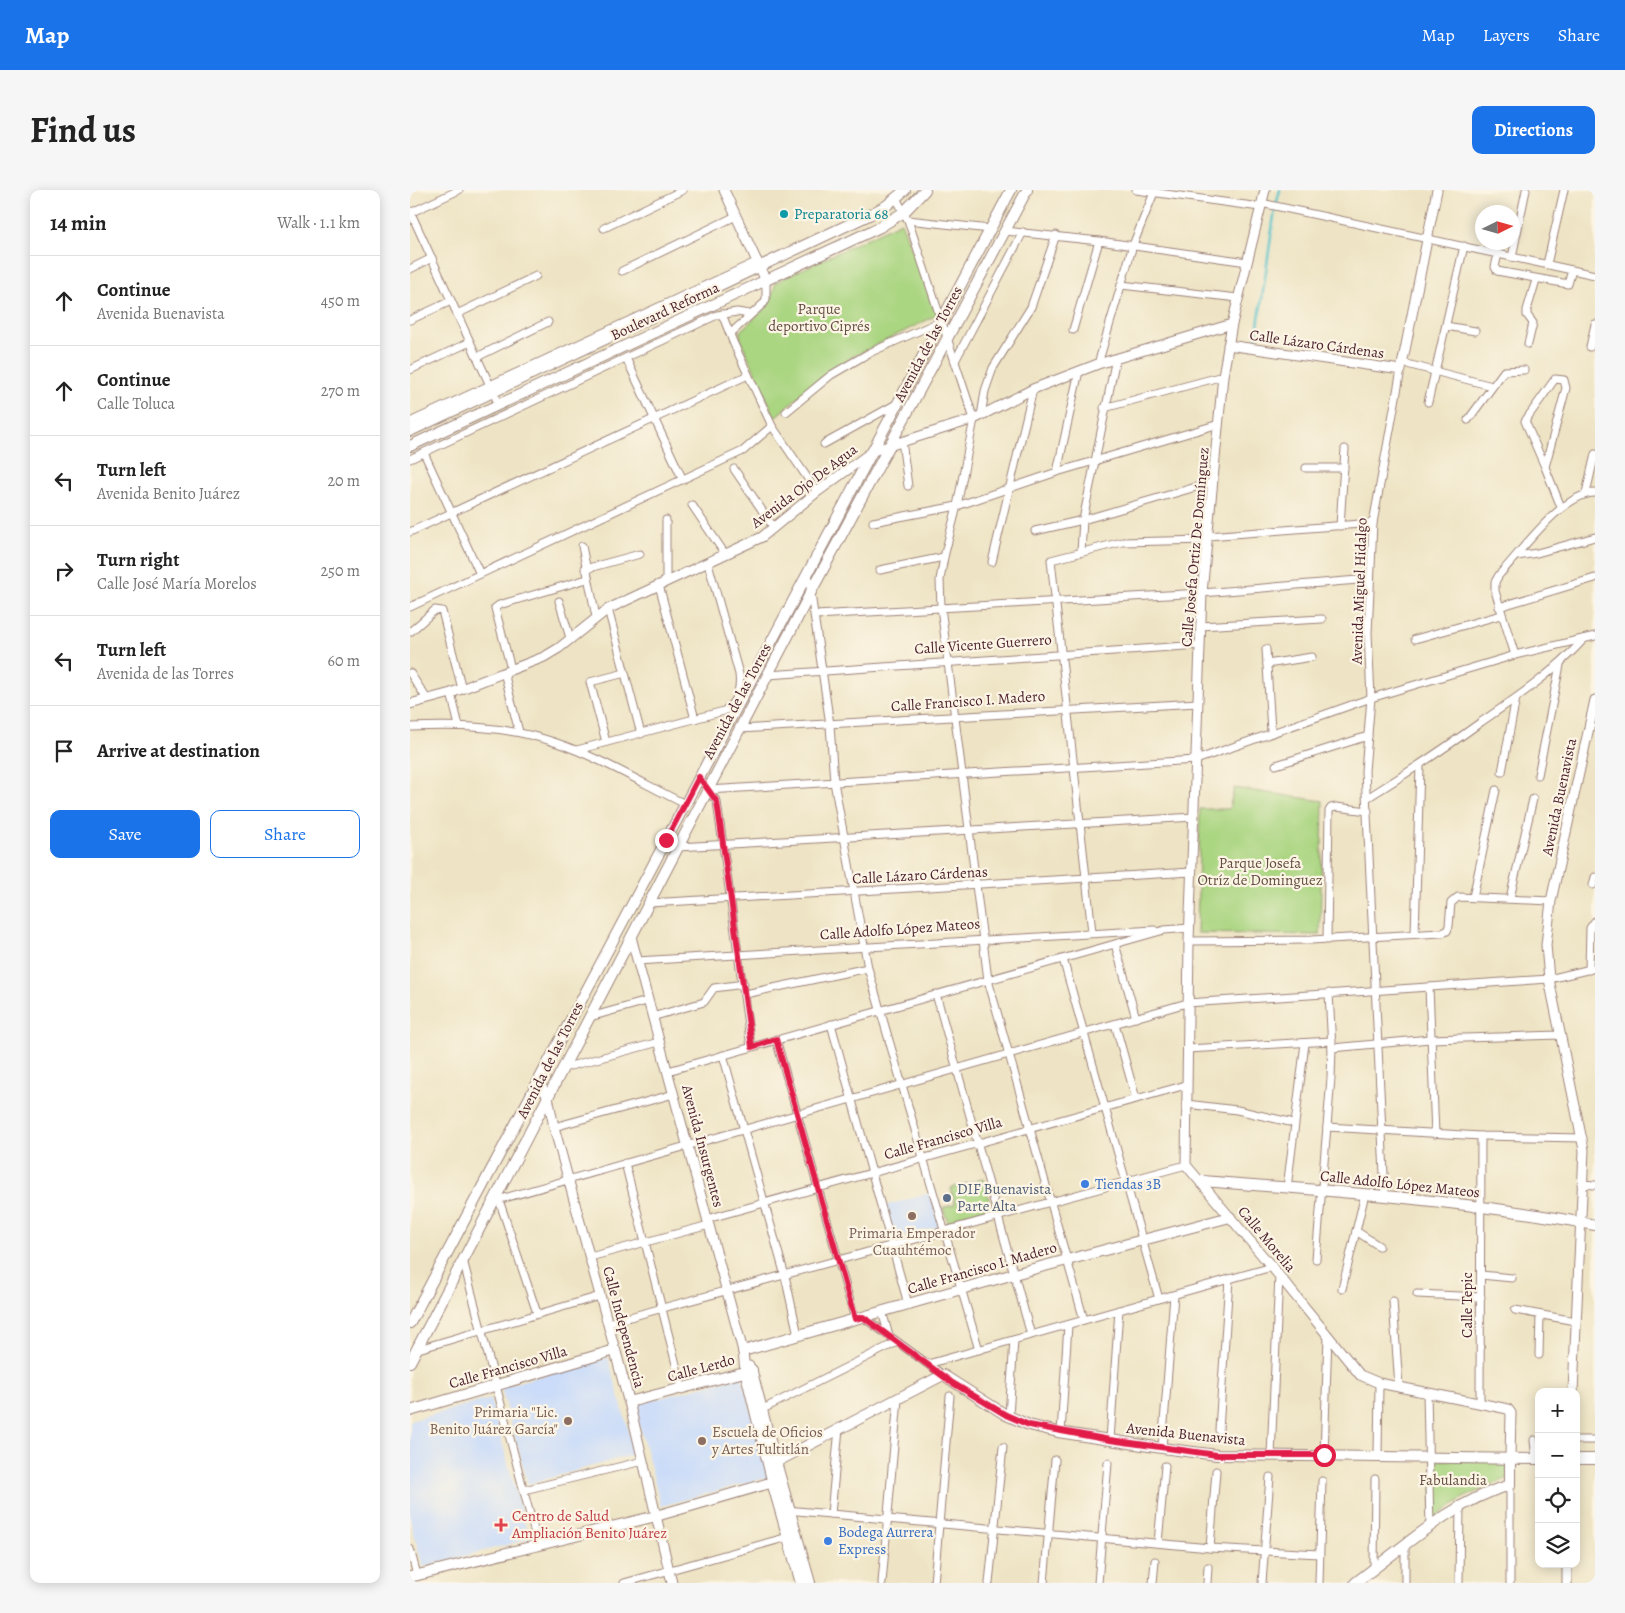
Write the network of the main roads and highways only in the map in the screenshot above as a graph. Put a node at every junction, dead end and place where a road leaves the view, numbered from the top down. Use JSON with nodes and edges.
{"nodes":[{"id":1,"x":905,"y":190,"type":"edge"},
{"id":2,"x":925,"y":190,"type":"edge"},
{"id":3,"x":1011,"y":190,"type":"edge"},
{"id":4,"x":1027,"y":190,"type":"edge"},
{"id":5,"x":410,"y":431,"type":"edge"},
{"id":6,"x":410,"y":446,"type":"edge"},
{"id":7,"x":1200,"y":1181,"type":"road end"},
{"id":8,"x":1230,"y":1217,"type":"road end"},
{"id":9,"x":1595,"y":1224,"type":"edge"},
{"id":10,"x":410,"y":1322,"type":"edge"},
{"id":11,"x":615,"y":1350,"type":"joint"},
{"id":12,"x":413,"y":1351,"type":"edge"},
{"id":13,"x":742,"y":1351,"type":"road end"},
{"id":14,"x":410,"y":1362,"type":"edge"},
{"id":15,"x":748,"y":1368,"type":"road end"},
{"id":16,"x":629,"y":1402,"type":"joint"},
{"id":17,"x":410,"y":1411,"type":"edge"},
{"id":18,"x":1510,"y":1458,"type":"junction"},
{"id":19,"x":1535,"y":1458,"type":"edge"},
{"id":20,"x":1595,"y":1458,"type":"edge"},
{"id":21,"x":1580,"y":1459,"type":"edge"},
{"id":22,"x":776,"y":1462,"type":"joint"},
{"id":23,"x":776,"y":1481,"type":"junction"},
{"id":24,"x":784,"y":1510,"type":"junction"},
{"id":25,"x":413,"y":1576,"type":"edge"},
{"id":26,"x":801,"y":1583,"type":"edge"},
{"id":27,"x":810,"y":1583,"type":"edge"},
{"id":28,"x":1355,"y":1583,"type":"edge"}],
"edges":[{"from":1,"to":5,"type":"main road","name":"Boulevard Reforma"},
{"from":2,"to":6,"type":"main road","name":"Boulevard Reforma"},
{"from":3,"to":10,"type":"main road","name":"Avenida de las Torres"},
{"from":4,"to":12,"type":"main road","name":"Avenida de las Torres"},
{"from":7,"to":9,"type":"main road","name":"Calle Adolfo López Mateos"},
{"from":8,"to":13,"type":"main road","name":"Calle Francisco I. Madero"},
{"from":11,"to":16,"type":"main road","name":"Calle Independencia"},
{"from":11,"to":17,"type":"main road","name":"Calle Francisco Villa"},
{"from":12,"to":14,"type":"main road","name":"Avenida de las Torres"},
{"from":15,"to":16,"type":"main road","name":"Calle Lerdo"},
{"from":18,"to":19,"type":"main road","name":"Avenida Buenavista"},
{"from":18,"to":22,"type":"main road","name":"Avenida Buenavista"},
{"from":18,"to":28,"type":"main road"},
{"from":20,"to":21,"type":"main road"},
{"from":22,"to":23,"type":"main road","name":"Avenida Insurgentes"},
{"from":23,"to":24,"type":"main road","name":"Avenida Insurgentes"},
{"from":23,"to":25,"type":"main road"},
{"from":24,"to":26,"type":"main road","name":"Avenida Insurgentes"},
{"from":24,"to":27,"type":"main road","name":"Avenida Insurgentes"}]}
